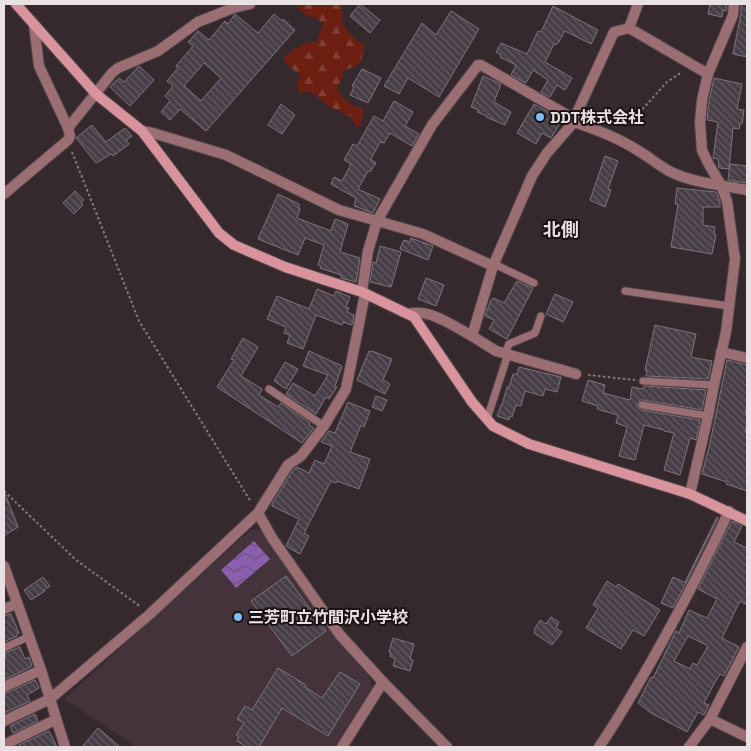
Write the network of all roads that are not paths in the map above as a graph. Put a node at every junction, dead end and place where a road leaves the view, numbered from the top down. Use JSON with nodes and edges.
{"nodes":[{"id":1,"x":250,"y":4,"type":"edge"},
{"id":2,"x":638,"y":4,"type":"edge"},
{"id":3,"x":734,"y":4,"type":"edge"},
{"id":4,"x":20,"y":6,"type":"edge"},
{"id":5,"x":34,"y":25,"type":"junction"},
{"id":6,"x":629,"y":28,"type":"junction"},
{"id":7,"x":708,"y":74,"type":"junction"},
{"id":8,"x":96,"y":94,"type":"junction"},
{"id":9,"x":574,"y":120,"type":"junction"},
{"id":10,"x":68,"y":128,"type":"junction"},
{"id":11,"x":142,"y":131,"type":"junction"},
{"id":12,"x":722,"y":185,"type":"junction"},
{"id":13,"x":747,"y":190,"type":"edge"},
{"id":14,"x":4,"y":194,"type":"edge"},
{"id":15,"x":377,"y":221,"type":"junction"},
{"id":16,"x":494,"y":265,"type":"junction"},
{"id":17,"x":534,"y":283,"type":"dead end"},
{"id":18,"x":625,"y":291,"type":"dead end"},
{"id":19,"x":363,"y":293,"type":"junction"},
{"id":20,"x":729,"y":306,"type":"junction"},
{"id":21,"x":408,"y":314,"type":"junction"},
{"id":22,"x":540,"y":316,"type":"dead end"},
{"id":23,"x":472,"y":336,"type":"junction"},
{"id":24,"x":721,"y":352,"type":"junction"},
{"id":25,"x":506,"y":353,"type":"junction"},
{"id":26,"x":747,"y":358,"type":"edge"},
{"id":27,"x":576,"y":374,"type":"road end"},
{"id":28,"x":643,"y":381,"type":"road end"},
{"id":29,"x":714,"y":385,"type":"junction"},
{"id":30,"x":269,"y":389,"type":"dead end"},
{"id":31,"x":642,"y":404,"type":"dead end"},
{"id":32,"x":708,"y":416,"type":"junction"},
{"id":33,"x":487,"y":419,"type":"junction"},
{"id":34,"x":324,"y":426,"type":"junction"},
{"id":35,"x":690,"y":494,"type":"junction"},
{"id":36,"x":258,"y":512,"type":"junction"},
{"id":37,"x":729,"y":512,"type":"junction"},
{"id":38,"x":747,"y":521,"type":"edge"},
{"id":39,"x":4,"y":569,"type":"edge"},
{"id":40,"x":16,"y":604,"type":"junction"},
{"id":41,"x":4,"y":609,"type":"edge"},
{"id":42,"x":28,"y":637,"type":"junction"},
{"id":43,"x":747,"y":647,"type":"edge"},
{"id":44,"x":4,"y":648,"type":"edge"},
{"id":45,"x":40,"y":670,"type":"junction"},
{"id":46,"x":383,"y":682,"type":"junction"},
{"id":47,"x":4,"y":687,"type":"edge"},
{"id":48,"x":50,"y":698,"type":"junction"},
{"id":49,"x":710,"y":718,"type":"junction"},
{"id":50,"x":55,"y":720,"type":"junction"},
{"id":51,"x":4,"y":721,"type":"edge"},
{"id":52,"x":747,"y":737,"type":"edge"},
{"id":53,"x":4,"y":745,"type":"edge"},
{"id":54,"x":65,"y":747,"type":"edge"},
{"id":55,"x":342,"y":747,"type":"edge"},
{"id":56,"x":447,"y":747,"type":"edge"},
{"id":57,"x":599,"y":747,"type":"edge"},
{"id":58,"x":689,"y":747,"type":"edge"}],
"edges":[{"from":1,"to":8,"type":"street"},
{"from":2,"to":6,"type":"street"},
{"from":3,"to":7,"type":"street"},
{"from":4,"to":5,"type":"street"},
{"from":5,"to":8,"type":"street"},
{"from":5,"to":10,"type":"street"},
{"from":6,"to":7,"type":"street"},
{"from":6,"to":9,"type":"street"},
{"from":7,"to":12,"type":"street"},
{"from":8,"to":10,"type":"street"},
{"from":8,"to":11,"type":"street"},
{"from":9,"to":12,"type":"street"},
{"from":9,"to":15,"type":"street"},
{"from":9,"to":16,"type":"street"},
{"from":10,"to":14,"type":"street"},
{"from":11,"to":15,"type":"street"},
{"from":11,"to":19,"type":"street"},
{"from":12,"to":13,"type":"street"},
{"from":12,"to":20,"type":"street"},
{"from":15,"to":16,"type":"street"},
{"from":15,"to":19,"type":"street"},
{"from":16,"to":17,"type":"lane"},
{"from":16,"to":23,"type":"street"},
{"from":18,"to":20,"type":"lane"},
{"from":19,"to":21,"type":"street"},
{"from":19,"to":34,"type":"street"},
{"from":20,"to":24,"type":"street"},
{"from":21,"to":23,"type":"street"},
{"from":21,"to":33,"type":"street"},
{"from":22,"to":25,"type":"lane"},
{"from":23,"to":25,"type":"street"},
{"from":24,"to":26,"type":"street"},
{"from":24,"to":29,"type":"street"},
{"from":25,"to":27,"type":"street"},
{"from":25,"to":33,"type":"lane"},
{"from":28,"to":29,"type":"lane"},
{"from":29,"to":32,"type":"street"},
{"from":30,"to":34,"type":"lane"},
{"from":31,"to":32,"type":"lane"},
{"from":32,"to":35,"type":"street"},
{"from":33,"to":35,"type":"street"},
{"from":34,"to":36,"type":"street"},
{"from":35,"to":37,"type":"street"},
{"from":36,"to":46,"type":"street"},
{"from":36,"to":48,"type":"street"},
{"from":37,"to":38,"type":"street"},
{"from":37,"to":57,"type":"street"},
{"from":39,"to":40,"type":"street"},
{"from":40,"to":41,"type":"street"},
{"from":40,"to":42,"type":"street"},
{"from":42,"to":44,"type":"lane"},
{"from":42,"to":45,"type":"street"},
{"from":43,"to":49,"type":"street"},
{"from":45,"to":47,"type":"street"},
{"from":45,"to":48,"type":"street"},
{"from":46,"to":55,"type":"street"},
{"from":46,"to":56,"type":"street"},
{"from":48,"to":50,"type":"street"},
{"from":48,"to":51,"type":"street"},
{"from":49,"to":52,"type":"street"},
{"from":49,"to":58,"type":"street"},
{"from":50,"to":53,"type":"street"},
{"from":50,"to":54,"type":"street"}]}
